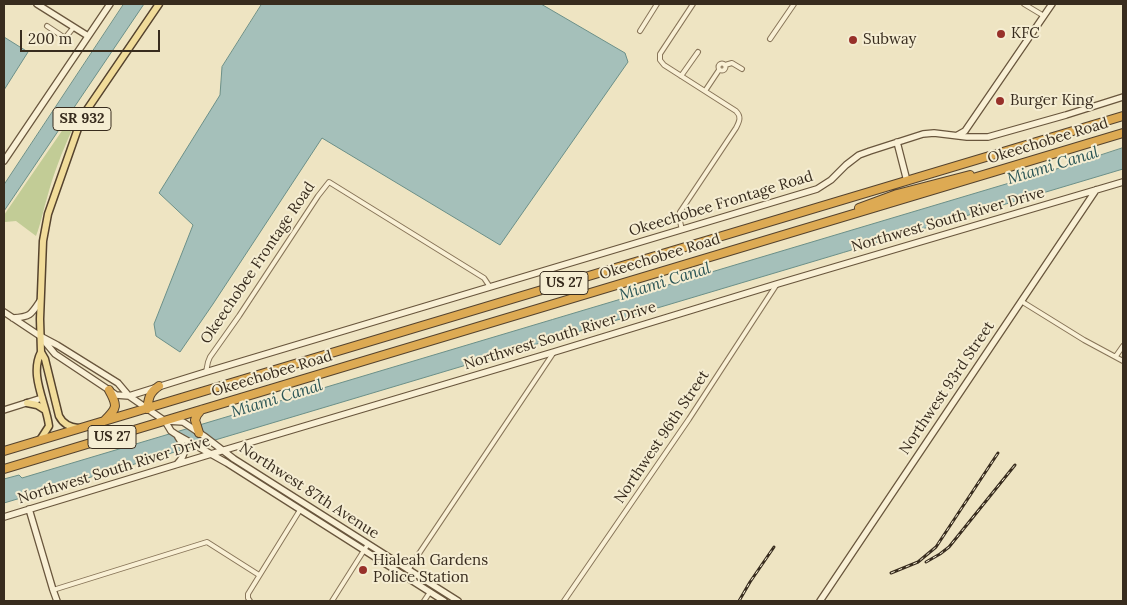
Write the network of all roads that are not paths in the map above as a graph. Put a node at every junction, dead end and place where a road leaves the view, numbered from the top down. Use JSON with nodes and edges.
{"nodes":[{"id":1,"x":37,"y":4,"type":"edge"},
{"id":2,"x":110,"y":4,"type":"edge"},
{"id":3,"x":159,"y":4,"type":"edge"},
{"id":4,"x":657,"y":4,"type":"edge"},
{"id":5,"x":693,"y":4,"type":"edge"},
{"id":6,"x":794,"y":4,"type":"edge"},
{"id":7,"x":1024,"y":4,"type":"edge"},
{"id":8,"x":1052,"y":4,"type":"edge"},
{"id":9,"x":1044,"y":16,"type":"junction"},
{"id":10,"x":47,"y":26,"type":"dead end"},
{"id":11,"x":74,"y":27,"type":"junction"},
{"id":12,"x":640,"y":31,"type":"dead end"},
{"id":13,"x":88,"y":36,"type":"junction"},
{"id":14,"x":770,"y":38,"type":"dead end"},
{"id":15,"x":698,"y":52,"type":"dead end"},
{"id":16,"x":742,"y":69,"type":"dead end"},
{"id":17,"x":681,"y":76,"type":"junction"},
{"id":18,"x":706,"y":91,"type":"junction"},
{"id":19,"x":1123,"y":97,"type":"edge"},
{"id":20,"x":1123,"y":116,"type":"edge"},
{"id":21,"x":972,"y":121,"type":"junction"},
{"id":22,"x":1123,"y":133,"type":"edge"},
{"id":23,"x":956,"y":136,"type":"junction"},
{"id":24,"x":980,"y":138,"type":"junction"},
{"id":25,"x":897,"y":142,"type":"junction"},
{"id":26,"x":4,"y":161,"type":"edge"},
{"id":27,"x":1020,"y":164,"type":"junction"},
{"id":28,"x":907,"y":181,"type":"junction"},
{"id":29,"x":1123,"y":182,"type":"edge"},
{"id":30,"x":925,"y":186,"type":"junction"},
{"id":31,"x":1096,"y":190,"type":"junction"},
{"id":32,"x":897,"y":194,"type":"junction"},
{"id":33,"x":811,"y":226,"type":"junction"},
{"id":34,"x":682,"y":230,"type":"junction"},
{"id":35,"x":777,"y":284,"type":"junction"},
{"id":36,"x":490,"y":287,"type":"junction"},
{"id":37,"x":40,"y":301,"type":"junction"},
{"id":38,"x":1021,"y":301,"type":"junction"},
{"id":39,"x":4,"y":312,"type":"edge"},
{"id":40,"x":13,"y":318,"type":"junction"},
{"id":41,"x":40,"y":336,"type":"junction"},
{"id":42,"x":1123,"y":346,"type":"edge"},
{"id":43,"x":42,"y":352,"type":"junction"},
{"id":44,"x":554,"y":352,"type":"junction"},
{"id":45,"x":1116,"y":356,"type":"junction"},
{"id":46,"x":59,"y":357,"type":"junction"},
{"id":47,"x":1123,"y":361,"type":"edge"},
{"id":48,"x":68,"y":363,"type":"junction"},
{"id":49,"x":47,"y":367,"type":"junction"},
{"id":50,"x":93,"y":368,"type":"junction"},
{"id":51,"x":206,"y":372,"type":"junction"},
{"id":52,"x":50,"y":382,"type":"junction"},
{"id":53,"x":159,"y":386,"type":"junction"},
{"id":54,"x":109,"y":390,"type":"junction"},
{"id":55,"x":128,"y":396,"type":"junction"},
{"id":56,"x":42,"y":398,"type":"junction"},
{"id":57,"x":27,"y":403,"type":"junction"},
{"id":58,"x":146,"y":409,"type":"junction"},
{"id":59,"x":4,"y":410,"type":"edge"},
{"id":60,"x":201,"y":410,"type":"junction"},
{"id":61,"x":46,"y":411,"type":"junction"},
{"id":62,"x":165,"y":421,"type":"junction"},
{"id":63,"x":103,"y":422,"type":"junction"},
{"id":64,"x":192,"y":425,"type":"junction"},
{"id":65,"x":82,"y":428,"type":"junction"},
{"id":66,"x":199,"y":433,"type":"joint"},
{"id":67,"x":177,"y":435,"type":"junction"},
{"id":68,"x":40,"y":440,"type":"junction"},
{"id":69,"x":242,"y":445,"type":"junction"},
{"id":70,"x":223,"y":450,"type":"junction"},
{"id":71,"x":4,"y":451,"type":"edge"},
{"id":72,"x":211,"y":454,"type":"junction"},
{"id":73,"x":238,"y":461,"type":"junction"},
{"id":74,"x":177,"y":464,"type":"junction"},
{"id":75,"x":4,"y":469,"type":"edge"},
{"id":76,"x":29,"y":509,"type":"junction"},
{"id":77,"x":300,"y":510,"type":"junction"},
{"id":78,"x":4,"y":517,"type":"edge"},
{"id":79,"x":368,"y":544,"type":"junction"},
{"id":80,"x":364,"y":551,"type":"junction"},
{"id":81,"x":408,"y":570,"type":"junction"},
{"id":82,"x":259,"y":575,"type":"junction"},
{"id":83,"x":53,"y":590,"type":"junction"},
{"id":84,"x":430,"y":592,"type":"junction"},
{"id":85,"x":57,"y":601,"type":"edge"},
{"id":86,"x":250,"y":601,"type":"edge"},
{"id":87,"x":332,"y":601,"type":"edge"},
{"id":88,"x":424,"y":601,"type":"edge"},
{"id":89,"x":444,"y":601,"type":"edge"},
{"id":90,"x":458,"y":601,"type":"edge"},
{"id":91,"x":564,"y":601,"type":"edge"},
{"id":92,"x":820,"y":601,"type":"edge"}],
"edges":[{"from":1,"to":11,"type":"street"},
{"from":2,"to":13,"type":"street"},
{"from":3,"to":37,"type":"main road","number":"SR 932"},
{"from":4,"to":12,"type":"street"},
{"from":5,"to":17,"type":"street"},
{"from":6,"to":14,"type":"street"},
{"from":7,"to":9,"type":"street"},
{"from":8,"to":9,"type":"street"},
{"from":9,"to":21,"type":"street"},
{"from":10,"to":11,"type":"street"},
{"from":11,"to":13,"type":"street"},
{"from":13,"to":26,"type":"street"},
{"from":15,"to":17,"type":"street"},
{"from":16,"to":18,"type":"street"},
{"from":17,"to":18,"type":"street"},
{"from":18,"to":34,"type":"street"},
{"from":19,"to":24,"type":"street","name":"Okeechobee Frontage Road"},
{"from":20,"to":28,"type":"highway","name":"Okeechobee Road","number":"US 27"},
{"from":21,"to":23,"type":"street"},
{"from":21,"to":24,"type":"street"},
{"from":22,"to":27,"type":"highway","name":"Okeechobee Road","number":"US 27"},
{"from":23,"to":24,"type":"street","name":"Okeechobee Frontage Road"},
{"from":23,"to":25,"type":"street","name":"Okeechobee Frontage Road"},
{"from":25,"to":28,"type":"street"},
{"from":25,"to":34,"type":"street","name":"Okeechobee Frontage Road"},
{"from":27,"to":30,"type":"highway"},
{"from":27,"to":33,"type":"highway","name":"Okeechobee Road","number":"US 27"},
{"from":28,"to":30,"type":"highway"},
{"from":28,"to":32,"type":"highway"},
{"from":28,"to":58,"type":"highway","name":"Okeechobee Road","number":"US 27"},
{"from":29,"to":31,"type":"street","name":"Northwest South River Drive"},
{"from":30,"to":32,"type":"highway"},
{"from":31,"to":35,"type":"street","name":"Northwest South River Drive"},
{"from":31,"to":38,"type":"street","name":"Northwest 93rd Street"},
{"from":32,"to":33,"type":"highway"},
{"from":33,"to":60,"type":"highway","name":"Okeechobee Road","number":"US 27"},
{"from":34,"to":36,"type":"street","name":"Okeechobee Frontage Road"},
{"from":35,"to":44,"type":"street","name":"Northwest South River Drive"},
{"from":35,"to":91,"type":"street","name":"Northwest 96th Street"},
{"from":36,"to":51,"type":"street","name":"Okeechobee Frontage Road"},
{"from":36,"to":51,"type":"street","name":"Okeechobee Frontage Road"},
{"from":37,"to":40,"type":"street"},
{"from":37,"to":41,"type":"main road","number":"SR 932"},
{"from":38,"to":45,"type":"street"},
{"from":38,"to":92,"type":"street","name":"Northwest 93rd Street"},
{"from":39,"to":40,"type":"street"},
{"from":40,"to":41,"type":"street"},
{"from":41,"to":43,"type":"main road","number":"SR 932"},
{"from":41,"to":46,"type":"street"},
{"from":41,"to":50,"type":"street"},
{"from":42,"to":45,"type":"street"},
{"from":43,"to":49,"type":"main road","number":"SR 932"},
{"from":43,"to":56,"type":"main road","number":"SR 932"},
{"from":44,"to":69,"type":"street","name":"Northwest South River Drive"},
{"from":44,"to":81,"type":"street"},
{"from":45,"to":47,"type":"street"},
{"from":46,"to":48,"type":"street"},
{"from":46,"to":49,"type":"street"},
{"from":48,"to":50,"type":"street"},
{"from":48,"to":54,"type":"street"},
{"from":49,"to":52,"type":"main road","number":"SR 932"},
{"from":50,"to":55,"type":"street"},
{"from":51,"to":53,"type":"street","name":"Okeechobee Frontage Road"},
{"from":52,"to":56,"type":"main road"},
{"from":52,"to":65,"type":"main road","number":"SR 932"},
{"from":53,"to":55,"type":"street","name":"Okeechobee Frontage Road"},
{"from":53,"to":58,"type":"highway"},
{"from":54,"to":55,"type":"street"},
{"from":54,"to":63,"type":"highway"},
{"from":55,"to":58,"type":"street"},
{"from":56,"to":57,"type":"street"},
{"from":56,"to":61,"type":"main road","number":"SR 932"},
{"from":57,"to":59,"type":"street"},
{"from":57,"to":61,"type":"main road"},
{"from":58,"to":62,"type":"street"},
{"from":58,"to":63,"type":"highway","name":"Okeechobee Road","number":"US 27"},
{"from":60,"to":62,"type":"highway","name":"Okeechobee Road","number":"US 27"},
{"from":60,"to":64,"type":"highway"},
{"from":61,"to":68,"type":"main road","number":"SR 932"},
{"from":62,"to":64,"type":"street"},
{"from":62,"to":67,"type":"street","name":"Northwest 87th Avenue"},
{"from":62,"to":75,"type":"highway","name":"Okeechobee Road","number":"US 27"},
{"from":63,"to":65,"type":"highway","name":"Okeechobee Road","number":"US 27"},
{"from":64,"to":66,"type":"highway"},
{"from":65,"to":68,"type":"highway","name":"Okeechobee Road","number":"US 27"},
{"from":66,"to":70,"type":"street","name":"Northwest 87th Avenue"},
{"from":67,"to":72,"type":"street","name":"Northwest 87th Avenue"},
{"from":67,"to":74,"type":"street"},
{"from":68,"to":71,"type":"highway","name":"Okeechobee Road","number":"US 27"},
{"from":69,"to":70,"type":"street","name":"Northwest South River Drive"},
{"from":69,"to":73,"type":"street"},
{"from":70,"to":72,"type":"street","name":"Northwest South River Drive"},
{"from":70,"to":73,"type":"street","name":"Northwest 87th Avenue"},
{"from":72,"to":74,"type":"street","name":"Northwest South River Drive"},
{"from":72,"to":77,"type":"street","name":"Northwest 87th Avenue"},
{"from":73,"to":79,"type":"street","name":"Northwest 87th Avenue"},
{"from":74,"to":76,"type":"street","name":"Northwest South River Drive"},
{"from":76,"to":78,"type":"street","name":"Northwest South River Drive"},
{"from":76,"to":83,"type":"street"},
{"from":77,"to":80,"type":"street","name":"Northwest 87th Avenue"},
{"from":77,"to":82,"type":"street"},
{"from":79,"to":80,"type":"street"},
{"from":79,"to":81,"type":"street","name":"Northwest 87th Avenue"},
{"from":80,"to":84,"type":"street","name":"Northwest 87th Avenue"},
{"from":80,"to":87,"type":"street"},
{"from":81,"to":90,"type":"street","name":"Northwest 87th Avenue"},
{"from":82,"to":83,"type":"street"},
{"from":82,"to":86,"type":"street"},
{"from":83,"to":85,"type":"street"},
{"from":84,"to":88,"type":"street"},
{"from":84,"to":89,"type":"street","name":"Northwest 87th Avenue"}]}
